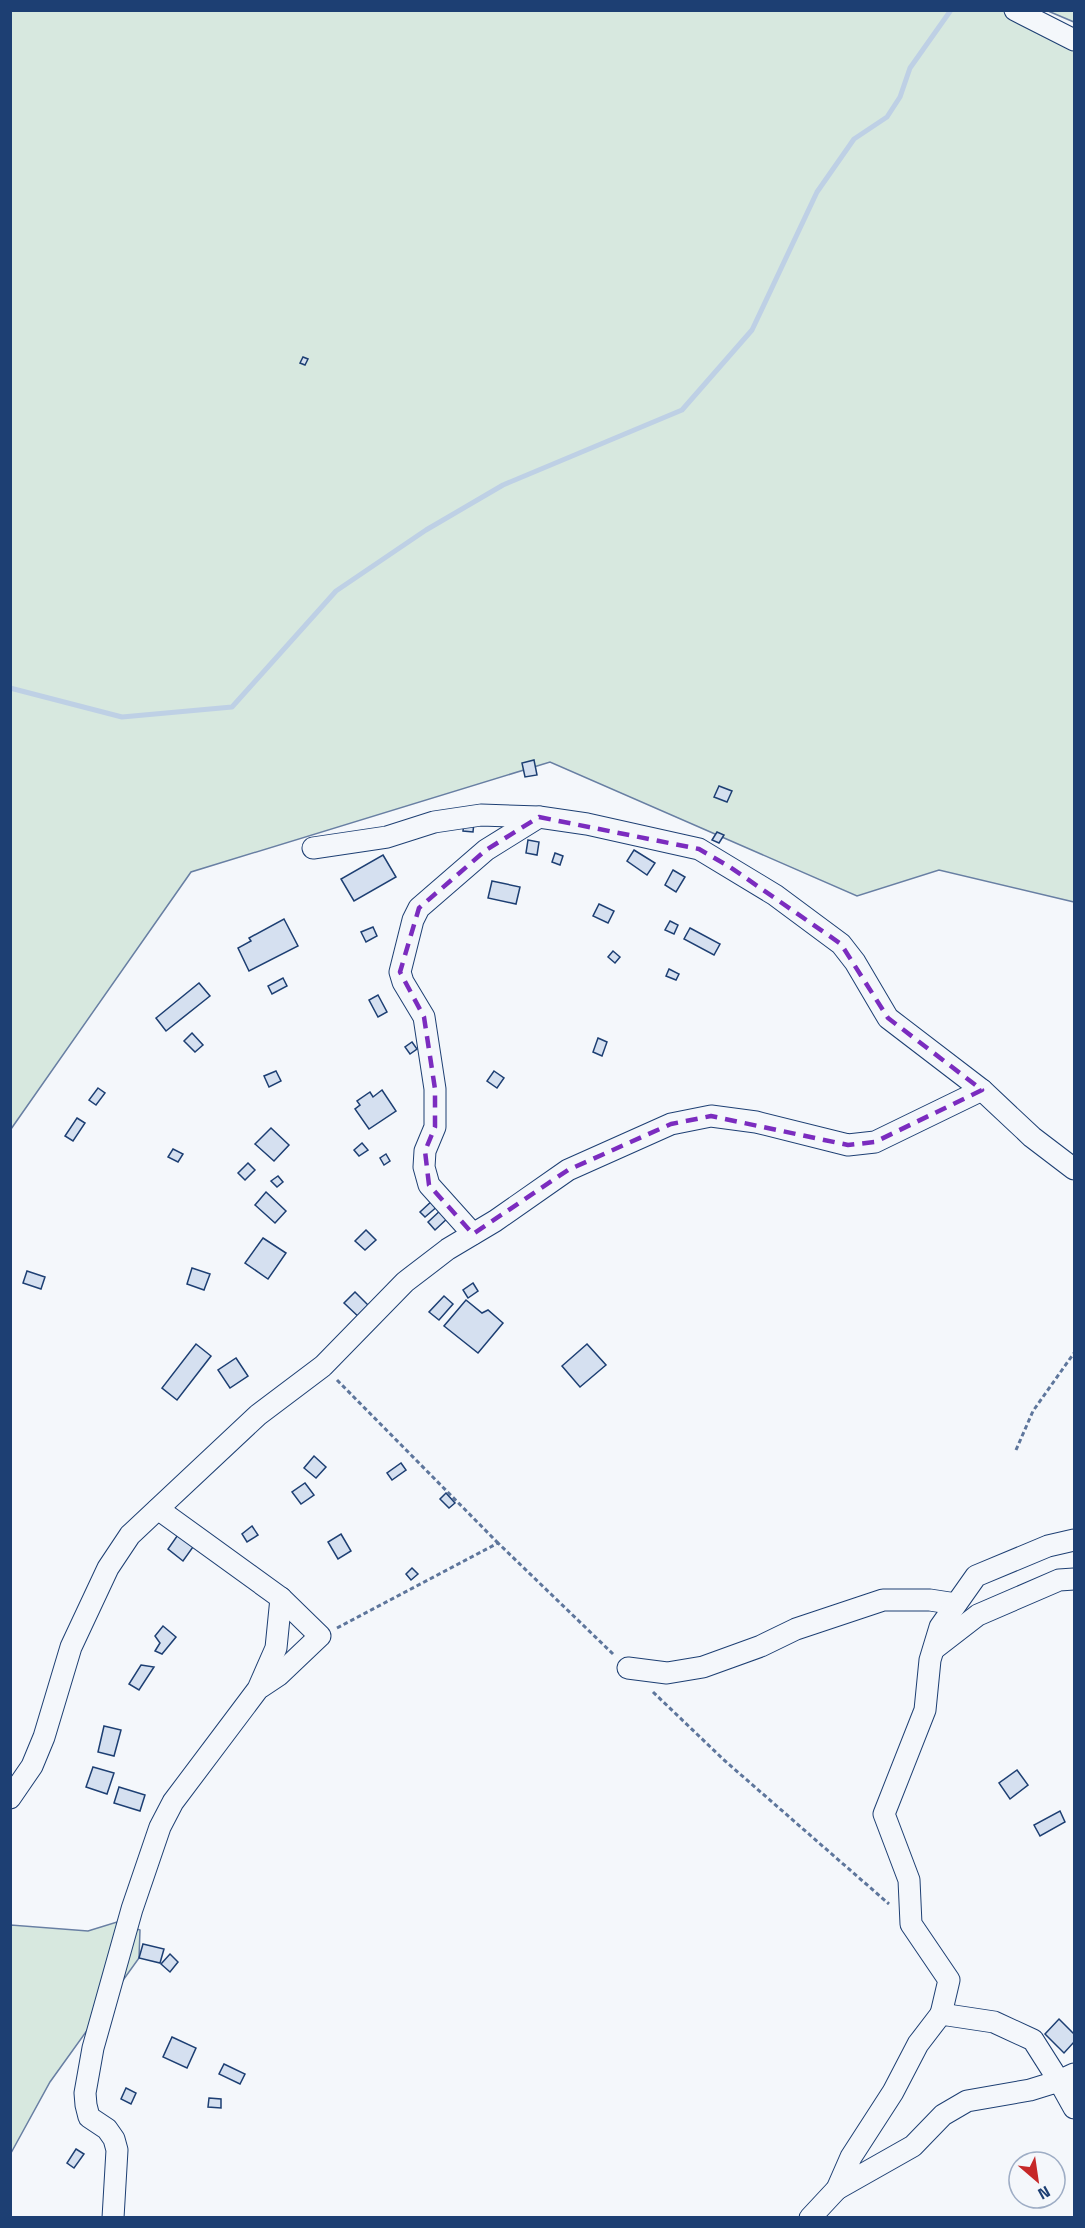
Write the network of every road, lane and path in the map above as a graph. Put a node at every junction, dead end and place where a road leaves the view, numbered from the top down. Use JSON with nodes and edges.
{"nodes":[{"id":1,"x":1016,"y":10,"type":"edge"},
{"id":2,"x":1074,"y":40,"type":"edge"},
{"id":3,"x":539,"y":817,"type":"junction"},
{"id":4,"x":313,"y":849,"type":"dead end"},
{"id":5,"x":982,"y":1090,"type":"junction"},
{"id":6,"x":1074,"y":1169,"type":"edge"},
{"id":7,"x":473,"y":1234,"type":"junction"},
{"id":8,"x":1074,"y":1353,"type":"edge"},
{"id":9,"x":323,"y":1366,"type":"junction"},
{"id":10,"x":1016,"y":1450,"type":"dead end"},
{"id":11,"x":158,"y":1509,"type":"junction"},
{"id":12,"x":1074,"y":1540,"type":"edge"},
{"id":13,"x":498,"y":1543,"type":"junction"},
{"id":14,"x":1074,"y":1580,"type":"edge"},
{"id":15,"x":281,"y":1598,"type":"junction"},
{"id":16,"x":956,"y":1604,"type":"junction"},
{"id":17,"x":320,"y":1636,"type":"junction"},
{"id":18,"x":934,"y":1649,"type":"junction"},
{"id":19,"x":628,"y":1668,"type":"joint"},
{"id":20,"x":258,"y":1689,"type":"junction"},
{"id":21,"x":652,"y":1691,"type":"dead end"},
{"id":22,"x":10,"y":1798,"type":"edge"},
{"id":23,"x":911,"y":1924,"type":"junction"},
{"id":24,"x":941,"y":2014,"type":"junction"},
{"id":25,"x":1067,"y":2078,"type":"edge"},
{"id":26,"x":1074,"y":2108,"type":"edge"},
{"id":27,"x":837,"y":2189,"type":"junction"},
{"id":28,"x":113,"y":2217,"type":"edge"},
{"id":29,"x":810,"y":2217,"type":"edge"}],
"edges":[{"from":1,"to":2,"type":"street"},
{"from":3,"to":4,"type":"street"},
{"from":3,"to":5,"type":"street"},
{"from":3,"to":7,"type":"street"},
{"from":5,"to":6,"type":"street"},
{"from":5,"to":7,"type":"street"},
{"from":7,"to":9,"type":"street"},
{"from":8,"to":10,"type":"path"},
{"from":9,"to":11,"type":"street"},
{"from":9,"to":13,"type":"path"},
{"from":11,"to":15,"type":"street"},
{"from":11,"to":22,"type":"street"},
{"from":12,"to":16,"type":"street"},
{"from":13,"to":17,"type":"path"},
{"from":13,"to":19,"type":"path"},
{"from":14,"to":18,"type":"street"},
{"from":15,"to":17,"type":"street"},
{"from":15,"to":20,"type":"street"},
{"from":16,"to":18,"type":"street"},
{"from":16,"to":19,"type":"street"},
{"from":17,"to":20,"type":"street"},
{"from":18,"to":23,"type":"street"},
{"from":20,"to":28,"type":"street"},
{"from":21,"to":23,"type":"path"},
{"from":23,"to":24,"type":"street"},
{"from":24,"to":25,"type":"street"},
{"from":24,"to":27,"type":"street"},
{"from":25,"to":26,"type":"street"},
{"from":25,"to":27,"type":"street"},
{"from":27,"to":29,"type":"street"}]}
